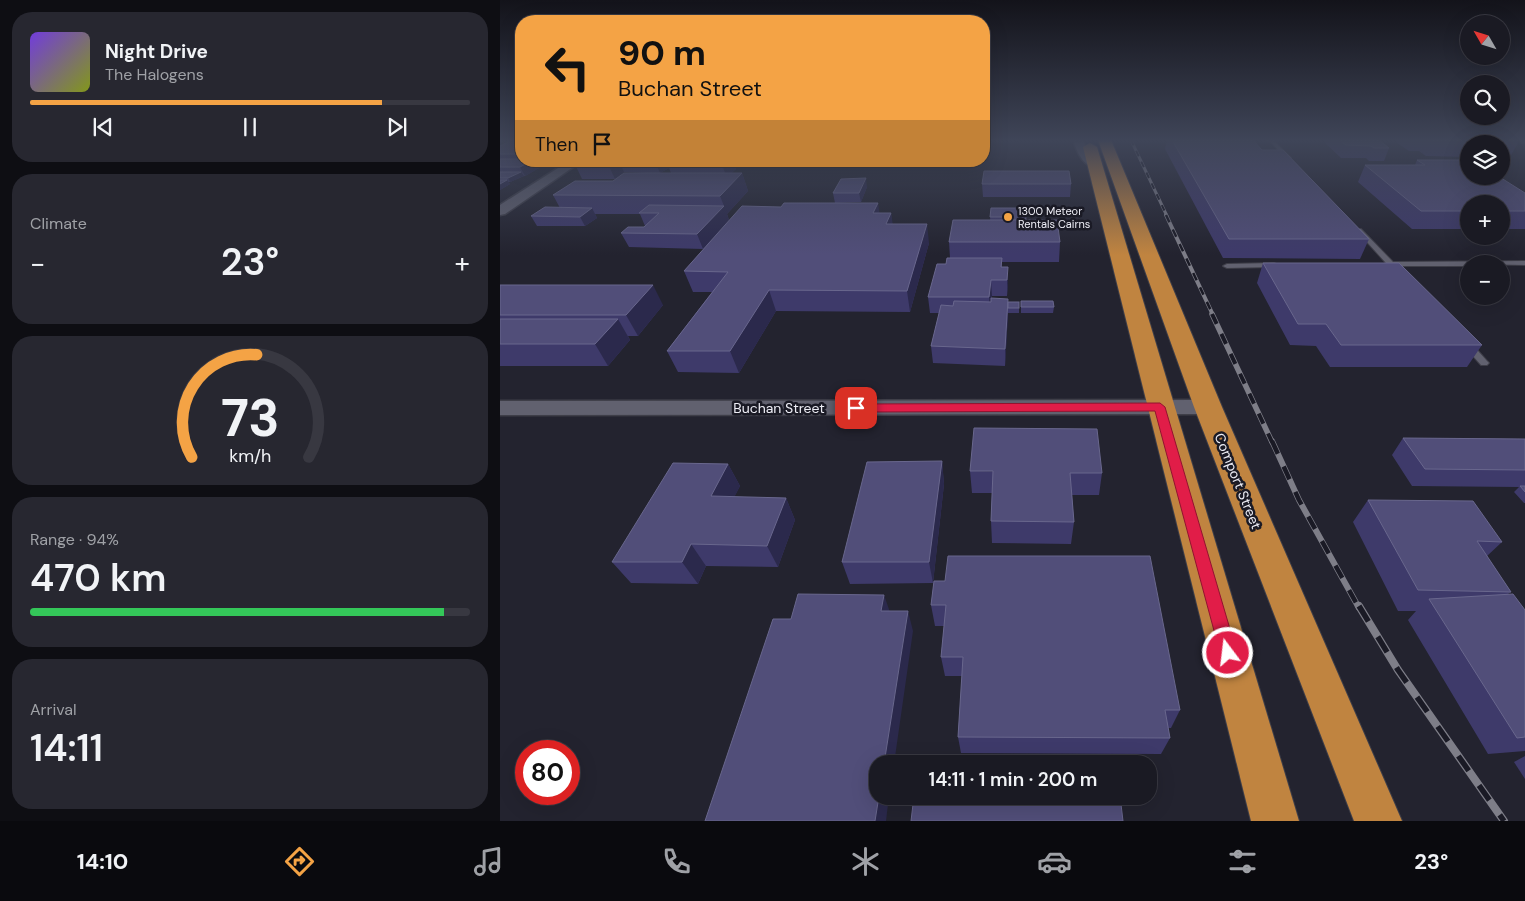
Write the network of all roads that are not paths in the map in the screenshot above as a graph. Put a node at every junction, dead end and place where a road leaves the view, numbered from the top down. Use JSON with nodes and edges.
{"nodes":[{"id":1,"x":551,"y":178,"type":"edge"},
{"id":2,"x":1100,"y":178,"type":"edge"},
{"id":3,"x":1119,"y":178,"type":"edge"},
{"id":4,"x":500,"y":212,"type":"edge"},
{"id":5,"x":1352,"y":223,"type":"edge"},
{"id":6,"x":1525,"y":263,"type":"edge"},
{"id":7,"x":1383,"y":264,"type":"edge"},
{"id":8,"x":1393,"y":264,"type":"junction"},
{"id":9,"x":1285,"y":265,"type":"edge"},
{"id":10,"x":1227,"y":266,"type":"dead end"},
{"id":11,"x":1406,"y":278,"type":"edge"},
{"id":12,"x":1458,"y":335,"type":"edge"},
{"id":13,"x":1484,"y":363,"type":"dead end"},
{"id":14,"x":1160,"y":407,"type":"junction"},
{"id":15,"x":1208,"y":407,"type":"junction"},
{"id":16,"x":500,"y":408,"type":"edge"},
{"id":17,"x":1377,"y":818,"type":"edge"},
{"id":18,"x":1275,"y":821,"type":"edge"}],
"edges":[{"from":1,"to":4,"type":"street"},
{"from":2,"to":14,"type":"highway"},
{"from":3,"to":15,"type":"highway","name":"Comport Street"},
{"from":5,"to":8,"type":"lane"},
{"from":6,"to":8,"type":"lane"},
{"from":7,"to":8,"type":"lane"},
{"from":8,"to":11,"type":"lane"},
{"from":9,"to":10,"type":"lane"},
{"from":12,"to":13,"type":"lane"},
{"from":14,"to":15,"type":"street","name":"Buchan Street"},
{"from":14,"to":16,"type":"street","name":"Buchan Street"},
{"from":14,"to":18,"type":"highway"},
{"from":15,"to":17,"type":"highway","name":"Comport Street"}]}
